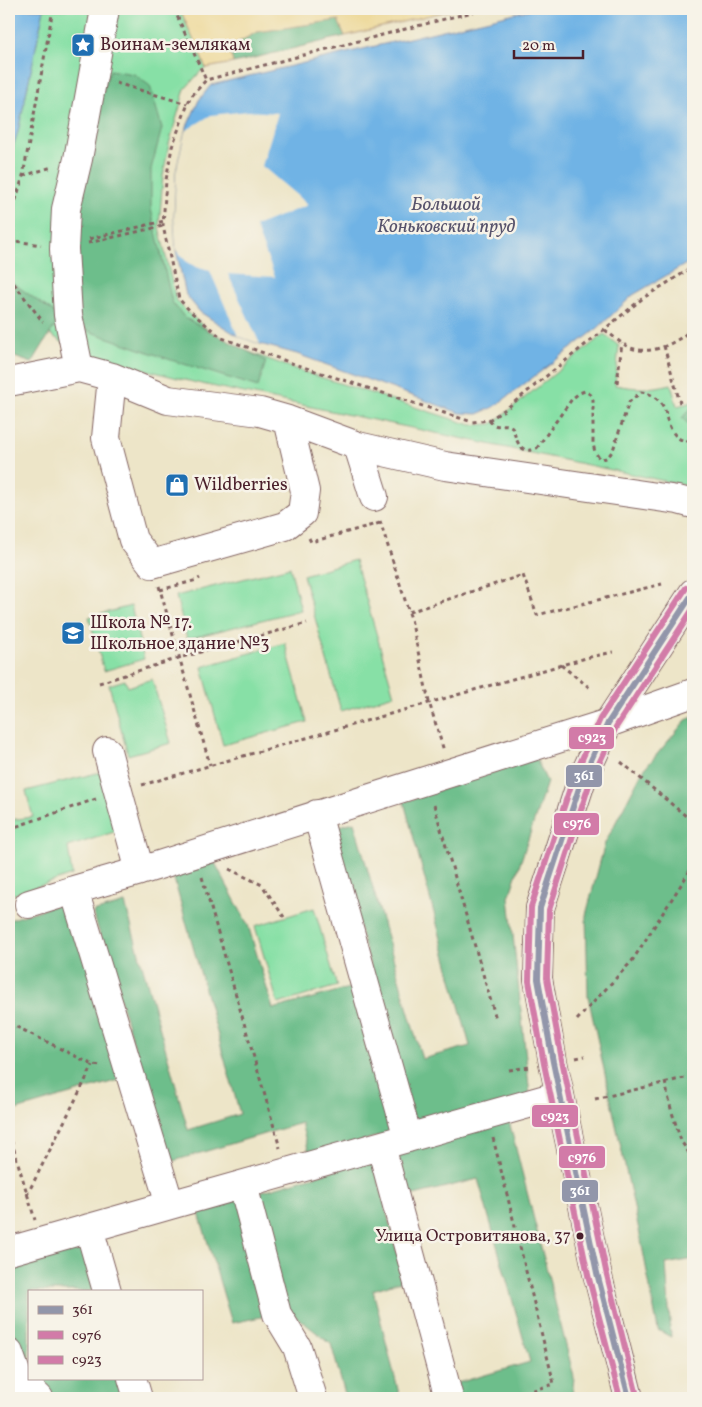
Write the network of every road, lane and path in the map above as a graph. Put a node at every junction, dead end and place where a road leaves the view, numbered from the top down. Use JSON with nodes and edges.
{"nodes":[{"id":1,"x":53,"y":9,"type":"edge"},
{"id":2,"x":105,"y":9,"type":"edge"},
{"id":3,"x":174,"y":9,"type":"edge"},
{"id":4,"x":484,"y":9,"type":"edge"},
{"id":5,"x":93,"y":76,"type":"junction"},
{"id":6,"x":206,"y":80,"type":"junction"},
{"id":7,"x":188,"y":104,"type":"junction"},
{"id":8,"x":9,"y":215,"type":"edge"},
{"id":9,"x":163,"y":224,"type":"junction"},
{"id":10,"x":9,"y":240,"type":"edge"},
{"id":11,"x":64,"y":247,"type":"junction"},
{"id":12,"x":693,"y":267,"type":"edge"},
{"id":13,"x":693,"y":328,"type":"edge"},
{"id":14,"x":605,"y":330,"type":"junction"},
{"id":15,"x":622,"y":343,"type":"junction"},
{"id":16,"x":664,"y":346,"type":"junction"},
{"id":17,"x":79,"y":368,"type":"junction"},
{"id":18,"x":112,"y":377,"type":"junction"},
{"id":19,"x":9,"y":382,"type":"edge"},
{"id":20,"x":617,"y":383,"type":"dead end"},
{"id":21,"x":680,"y":404,"type":"dead end"},
{"id":22,"x":288,"y":420,"type":"junction"},
{"id":23,"x":489,"y":420,"type":"junction"},
{"id":24,"x":693,"y":440,"type":"edge"},
{"id":25,"x":358,"y":446,"type":"junction"},
{"id":26,"x":374,"y":497,"type":"joint"},
{"id":27,"x":693,"y":504,"type":"edge"},
{"id":28,"x":302,"y":513,"type":"junction"},
{"id":29,"x":381,"y":523,"type":"junction"},
{"id":30,"x":152,"y":564,"type":"junction"},
{"id":31,"x":662,"y":584,"type":"dead end"},
{"id":32,"x":693,"y":593,"type":"edge"},
{"id":33,"x":409,"y":612,"type":"junction"},
{"id":34,"x":307,"y":623,"type":"dead end"},
{"id":35,"x":613,"y":652,"type":"dead end"},
{"id":36,"x":179,"y":658,"type":"junction"},
{"id":37,"x":561,"y":665,"type":"junction"},
{"id":38,"x":99,"y":683,"type":"dead end"},
{"id":39,"x":590,"y":688,"type":"dead end"},
{"id":40,"x":693,"y":693,"type":"edge"},
{"id":41,"x":429,"y":702,"type":"junction"},
{"id":42,"x":608,"y":723,"type":"junction"},
{"id":43,"x":107,"y":750,"type":"dead end"},
{"id":44,"x":621,"y":762,"type":"dead end"},
{"id":45,"x":210,"y":766,"type":"junction"},
{"id":46,"x":439,"y":776,"type":"junction"},
{"id":47,"x":117,"y":792,"type":"junction"},
{"id":48,"x":317,"y":814,"type":"junction"},
{"id":49,"x":693,"y":822,"type":"edge"},
{"id":50,"x":9,"y":829,"type":"edge"},
{"id":51,"x":195,"y":852,"type":"junction"},
{"id":52,"x":693,"y":866,"type":"edge"},
{"id":53,"x":228,"y":869,"type":"dead end"},
{"id":54,"x":140,"y":871,"type":"junction"},
{"id":55,"x":74,"y":890,"type":"junction"},
{"id":56,"x":28,"y":904,"type":"dead end"},
{"id":57,"x":284,"y":917,"type":"dead end"},
{"id":58,"x":496,"y":1019,"type":"dead end"},
{"id":59,"x":577,"y":1020,"type":"dead end"},
{"id":60,"x":9,"y":1023,"type":"edge"},
{"id":61,"x":93,"y":1065,"type":"junction"},
{"id":62,"x":129,"y":1070,"type":"junction"},
{"id":63,"x":693,"y":1076,"type":"edge"},
{"id":64,"x":665,"y":1082,"type":"junction"},
{"id":65,"x":560,"y":1095,"type":"junction"},
{"id":66,"x":595,"y":1099,"type":"dead end"},
{"id":67,"x":488,"y":1116,"type":"junction"},
{"id":68,"x":9,"y":1133,"type":"edge"},
{"id":69,"x":408,"y":1138,"type":"junction"},
{"id":70,"x":381,"y":1146,"type":"junction"},
{"id":71,"x":693,"y":1159,"type":"edge"},
{"id":72,"x":287,"y":1172,"type":"junction"},
{"id":73,"x":242,"y":1185,"type":"junction"},
{"id":74,"x":27,"y":1195,"type":"junction"},
{"id":75,"x":170,"y":1205,"type":"junction"},
{"id":76,"x":89,"y":1228,"type":"junction"},
{"id":77,"x":42,"y":1242,"type":"junction"},
{"id":78,"x":9,"y":1251,"type":"edge"},
{"id":79,"x":107,"y":1290,"type":"edge"},
{"id":80,"x":9,"y":1353,"type":"edge"},
{"id":81,"x":133,"y":1380,"type":"edge"},
{"id":82,"x":39,"y":1398,"type":"edge"},
{"id":83,"x":138,"y":1398,"type":"edge"},
{"id":84,"x":313,"y":1398,"type":"edge"},
{"id":85,"x":449,"y":1398,"type":"edge"},
{"id":86,"x":507,"y":1398,"type":"edge"},
{"id":87,"x":630,"y":1398,"type":"edge"}],
"edges":[{"from":1,"to":8,"type":"path"},
{"from":2,"to":5,"type":"street"},
{"from":3,"to":6,"type":"path"},
{"from":4,"to":6,"type":"path"},
{"from":5,"to":7,"type":"path"},
{"from":5,"to":11,"type":"street"},
{"from":6,"to":7,"type":"path"},
{"from":7,"to":9,"type":"path"},
{"from":9,"to":11,"type":"path"},
{"from":9,"to":23,"type":"path"},
{"from":10,"to":11,"type":"path"},
{"from":11,"to":17,"type":"street"},
{"from":12,"to":14,"type":"path"},
{"from":13,"to":16,"type":"path"},
{"from":14,"to":15,"type":"path"},
{"from":14,"to":23,"type":"path"},
{"from":15,"to":16,"type":"path"},
{"from":15,"to":20,"type":"path"},
{"from":16,"to":21,"type":"path"},
{"from":17,"to":18,"type":"street"},
{"from":17,"to":19,"type":"street"},
{"from":18,"to":22,"type":"street"},
{"from":18,"to":30,"type":"street"},
{"from":22,"to":25,"type":"street"},
{"from":22,"to":28,"type":"street"},
{"from":23,"to":24,"type":"path"},
{"from":25,"to":26,"type":"street"},
{"from":25,"to":27,"type":"street"},
{"from":26,"to":29,"type":"path"},
{"from":28,"to":29,"type":"path"},
{"from":28,"to":30,"type":"street"},
{"from":29,"to":33,"type":"path"},
{"from":30,"to":36,"type":"path"},
{"from":31,"to":33,"type":"path"},
{"from":32,"to":42,"type":"street"},
{"from":33,"to":41,"type":"path"},
{"from":34,"to":36,"type":"path"},
{"from":35,"to":37,"type":"path"},
{"from":36,"to":38,"type":"path"},
{"from":36,"to":45,"type":"path"},
{"from":37,"to":39,"type":"path"},
{"from":37,"to":41,"type":"path"},
{"from":40,"to":42,"type":"street"},
{"from":41,"to":45,"type":"path"},
{"from":41,"to":46,"type":"path"},
{"from":42,"to":46,"type":"street"},
{"from":42,"to":65,"type":"street"},
{"from":43,"to":47,"type":"street"},
{"from":44,"to":49,"type":"path"},
{"from":45,"to":47,"type":"path"},
{"from":46,"to":48,"type":"street"},
{"from":46,"to":58,"type":"path"},
{"from":47,"to":50,"type":"path"},
{"from":47,"to":54,"type":"street"},
{"from":48,"to":51,"type":"street"},
{"from":48,"to":69,"type":"street"},
{"from":51,"to":54,"type":"street"},
{"from":51,"to":72,"type":"path"},
{"from":52,"to":59,"type":"path"},
{"from":53,"to":57,"type":"path"},
{"from":54,"to":55,"type":"street"},
{"from":55,"to":56,"type":"street"},
{"from":55,"to":62,"type":"street"},
{"from":60,"to":61,"type":"path"},
{"from":61,"to":62,"type":"path"},
{"from":61,"to":74,"type":"path"},
{"from":62,"to":75,"type":"street"},
{"from":63,"to":64,"type":"path"},
{"from":64,"to":66,"type":"path"},
{"from":64,"to":71,"type":"path"},
{"from":65,"to":67,"type":"street"},
{"from":65,"to":87,"type":"street"},
{"from":67,"to":69,"type":"street"},
{"from":67,"to":86,"type":"path"},
{"from":68,"to":74,"type":"path"},
{"from":69,"to":70,"type":"street"},
{"from":70,"to":72,"type":"street"},
{"from":70,"to":85,"type":"street"},
{"from":72,"to":73,"type":"street"},
{"from":73,"to":75,"type":"street"},
{"from":73,"to":84,"type":"street"},
{"from":74,"to":77,"type":"path"},
{"from":75,"to":76,"type":"street"},
{"from":76,"to":77,"type":"street"},
{"from":76,"to":79,"type":"street"},
{"from":77,"to":78,"type":"street"},
{"from":80,"to":82,"type":"street"},
{"from":81,"to":83,"type":"street"}]}
